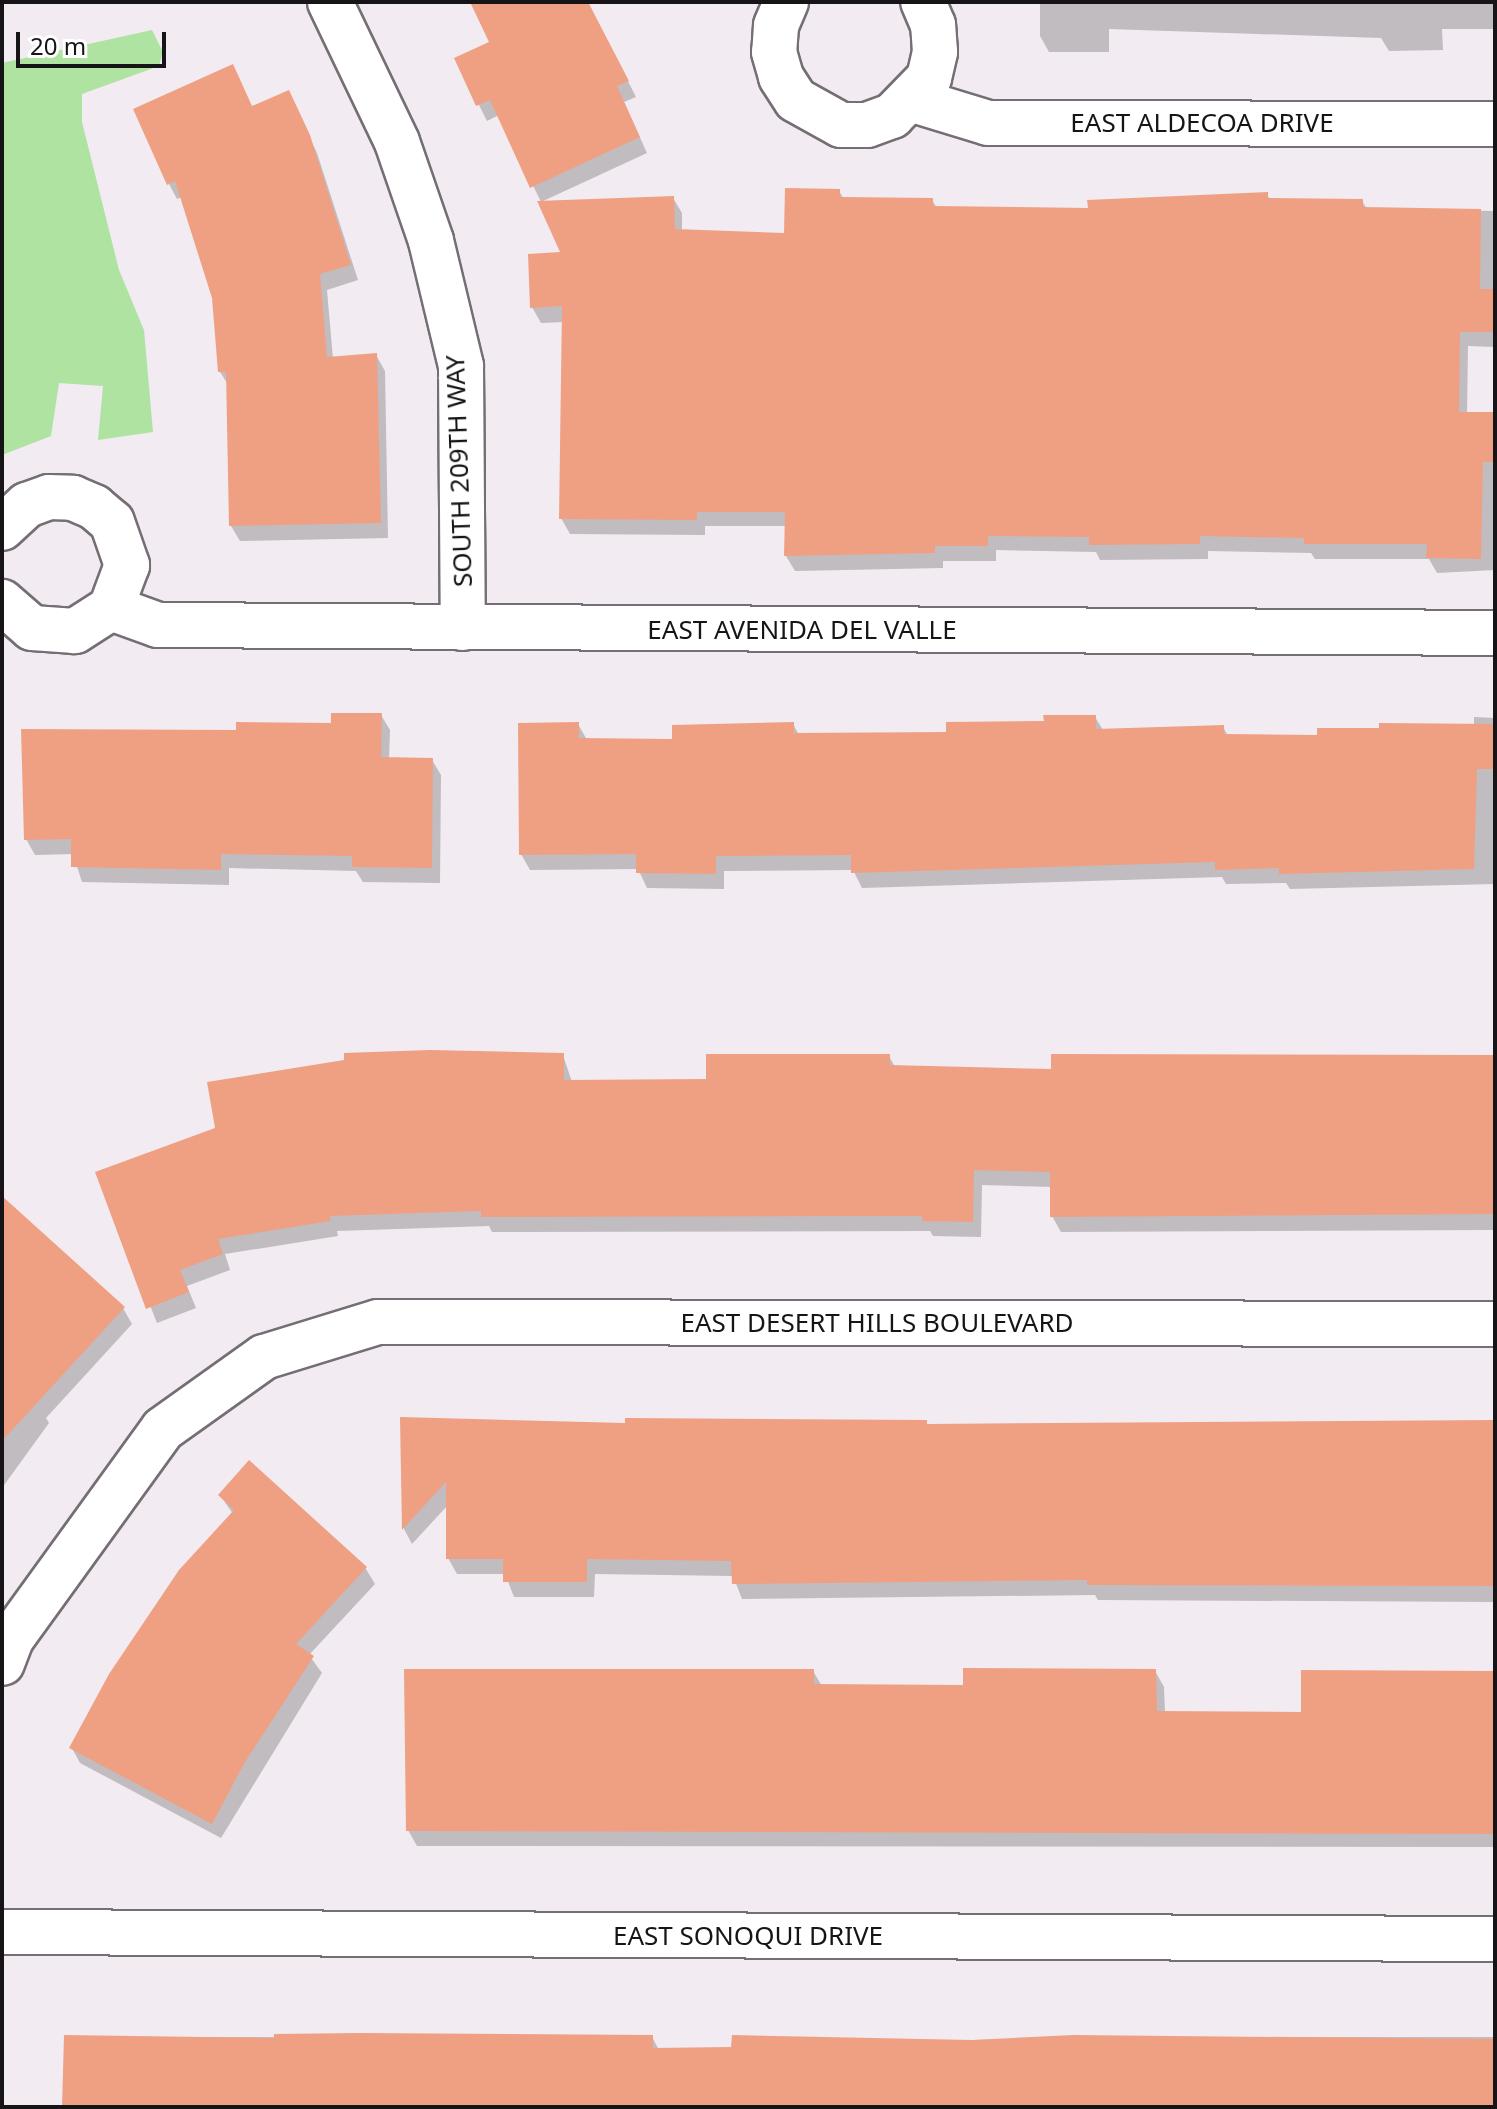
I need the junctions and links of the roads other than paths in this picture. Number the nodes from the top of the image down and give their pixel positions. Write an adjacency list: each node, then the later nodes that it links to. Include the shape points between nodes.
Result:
1 (330, 2): 9 (street, SOUTH 209TH WAY, via 397,142 431,241 461,366)
2 (786, 2): 4 (street, via 776,26 774,52 796,100 841,125 867,125 892,116)
3 (923, 2): 4 (street, via 933,25 935,52 929,78)
4 (913, 100): 5 (street, EAST ALDECOA DRIVE, via 988,123)
5 (1495, 124)
6 (2, 528): 8 (street, via 27,505 49,497 94,507 123,542 127,565 123,588)
7 (2, 602): 8 (street, via 32,628 53,632 95,623)
8 (111, 608): 9 (street, EAST AVENIDA DEL VALLE, via 158,625)
9 (463, 628): 10 (street, EAST AVENIDA DEL VALLE)
10 (1495, 633)
11 (1495, 1324): 12 (street, EAST DESERT HILLS BOULEVARD, via 378,1322 264,1357 163,1429 11,1639)
12 (2, 1663)
13 (2, 1932): 14 (street, EAST SONOQUI DRIVE)
14 (1495, 1939)

